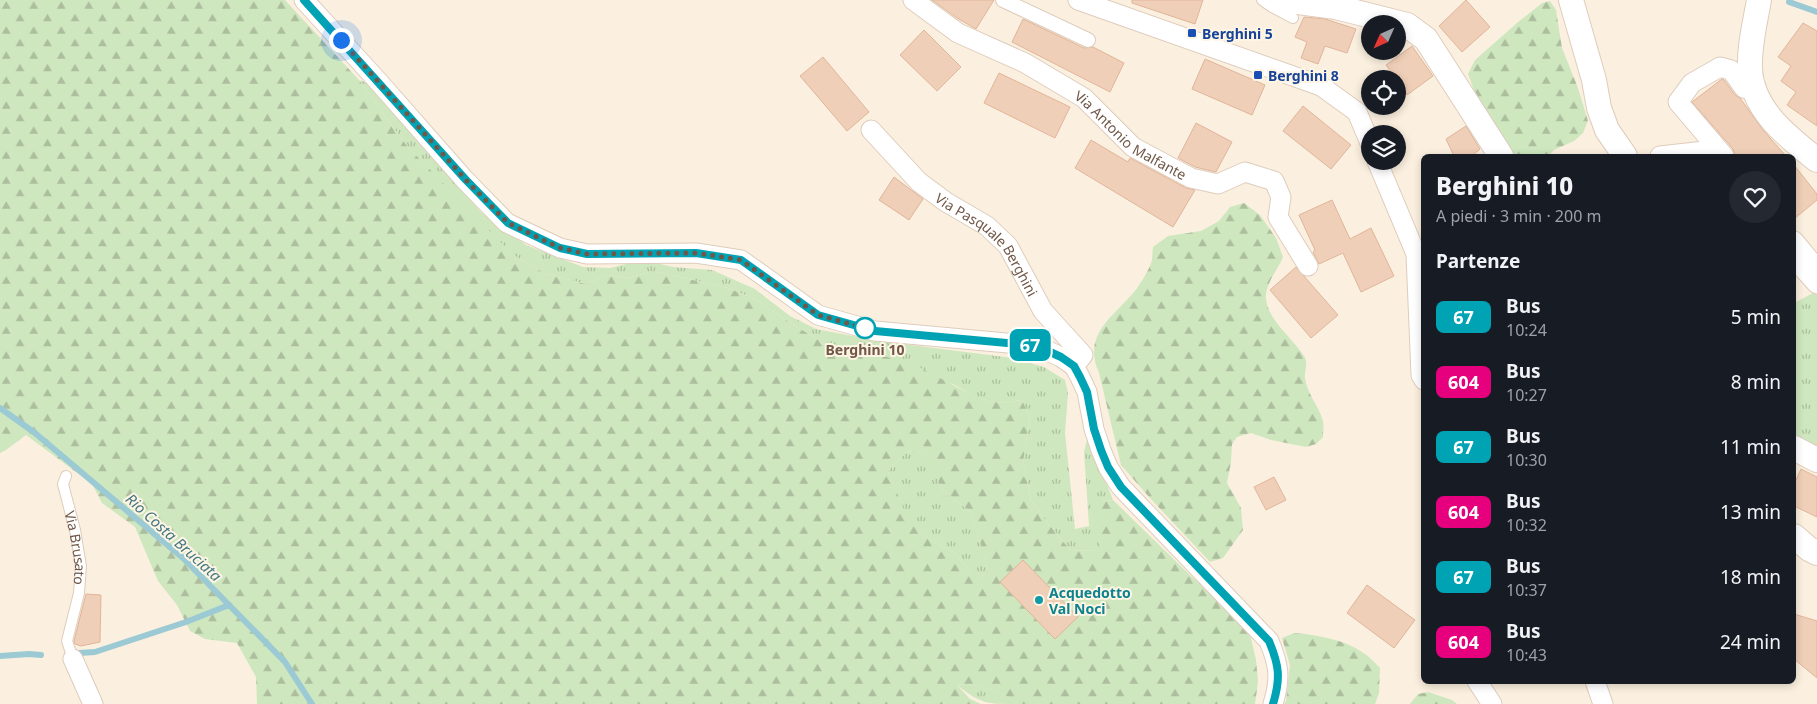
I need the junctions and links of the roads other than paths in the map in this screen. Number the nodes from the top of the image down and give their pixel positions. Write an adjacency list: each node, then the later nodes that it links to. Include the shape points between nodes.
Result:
1 (304, 0): 25 (street, via 508,223 560,248 587,254 696,253 741,260 818,315 875,331 1029,345 1061,357)
2 (913, 0): 22 (street, Via Antonio Malfante, via 958,33 1025,64 1084,98 1132,147 1191,178 1218,184 1245,172 1274,181 1282,197 1278,217)
3 (1003, 0): 9 (street)
4 (1078, 0): 11 (street, via 1321,86 1357,112)
5 (1262, 0): 8 (lane)
6 (1571, 0): 14 (street, via 1599,108 1607,130)
7 (1759, 0): 10 (street, via 1750,71)
8 (1288, 9): 13 (street, via 1336,7 1407,25 1426,39)
9 (1088, 40)
10 (1756, 92): 17 (street, via 1744,88 1731,70 1720,67 1692,83 1678,102); 18 (street, via 1766,115)
11 (1362, 125)
12 (871, 130): 25 (street, Via Pasquale Berghini, via 919,182 987,226 1008,246 1044,311 1083,355)
13 (1501, 154)
14 (1624, 154)
15 (1678, 154): 16 (street, via 1705,151)
16 (1707, 154)
17 (1722, 154)
18 (1816, 157)
19 (1382, 170): 26 (street, via 1416,254)
20 (1796, 243): 23 (street)
21 (1796, 260): 24 (street)
22 (1308, 266)
23 (1817, 269)
24 (1817, 284)
25 (1074, 366): 36 (street, via 1087,392 1101,450 1121,487 1269,641 1277,661 1277,690)
26 (1421, 375)
27 (1796, 449): 28 (street)
28 (1817, 460)
29 (66, 476): 32 (lane, Via Brusato, via 63,484 81,566 79,593 67,641)
30 (1796, 538): 31 (street)
31 (1817, 553)
32 (73, 659): 35 (street, Via Brusato)
33 (1479, 684): 37 (street)
34 (1596, 684): 38 (street)
35 (93, 704)
36 (1273, 704)
37 (1492, 704)
38 (1603, 704)

